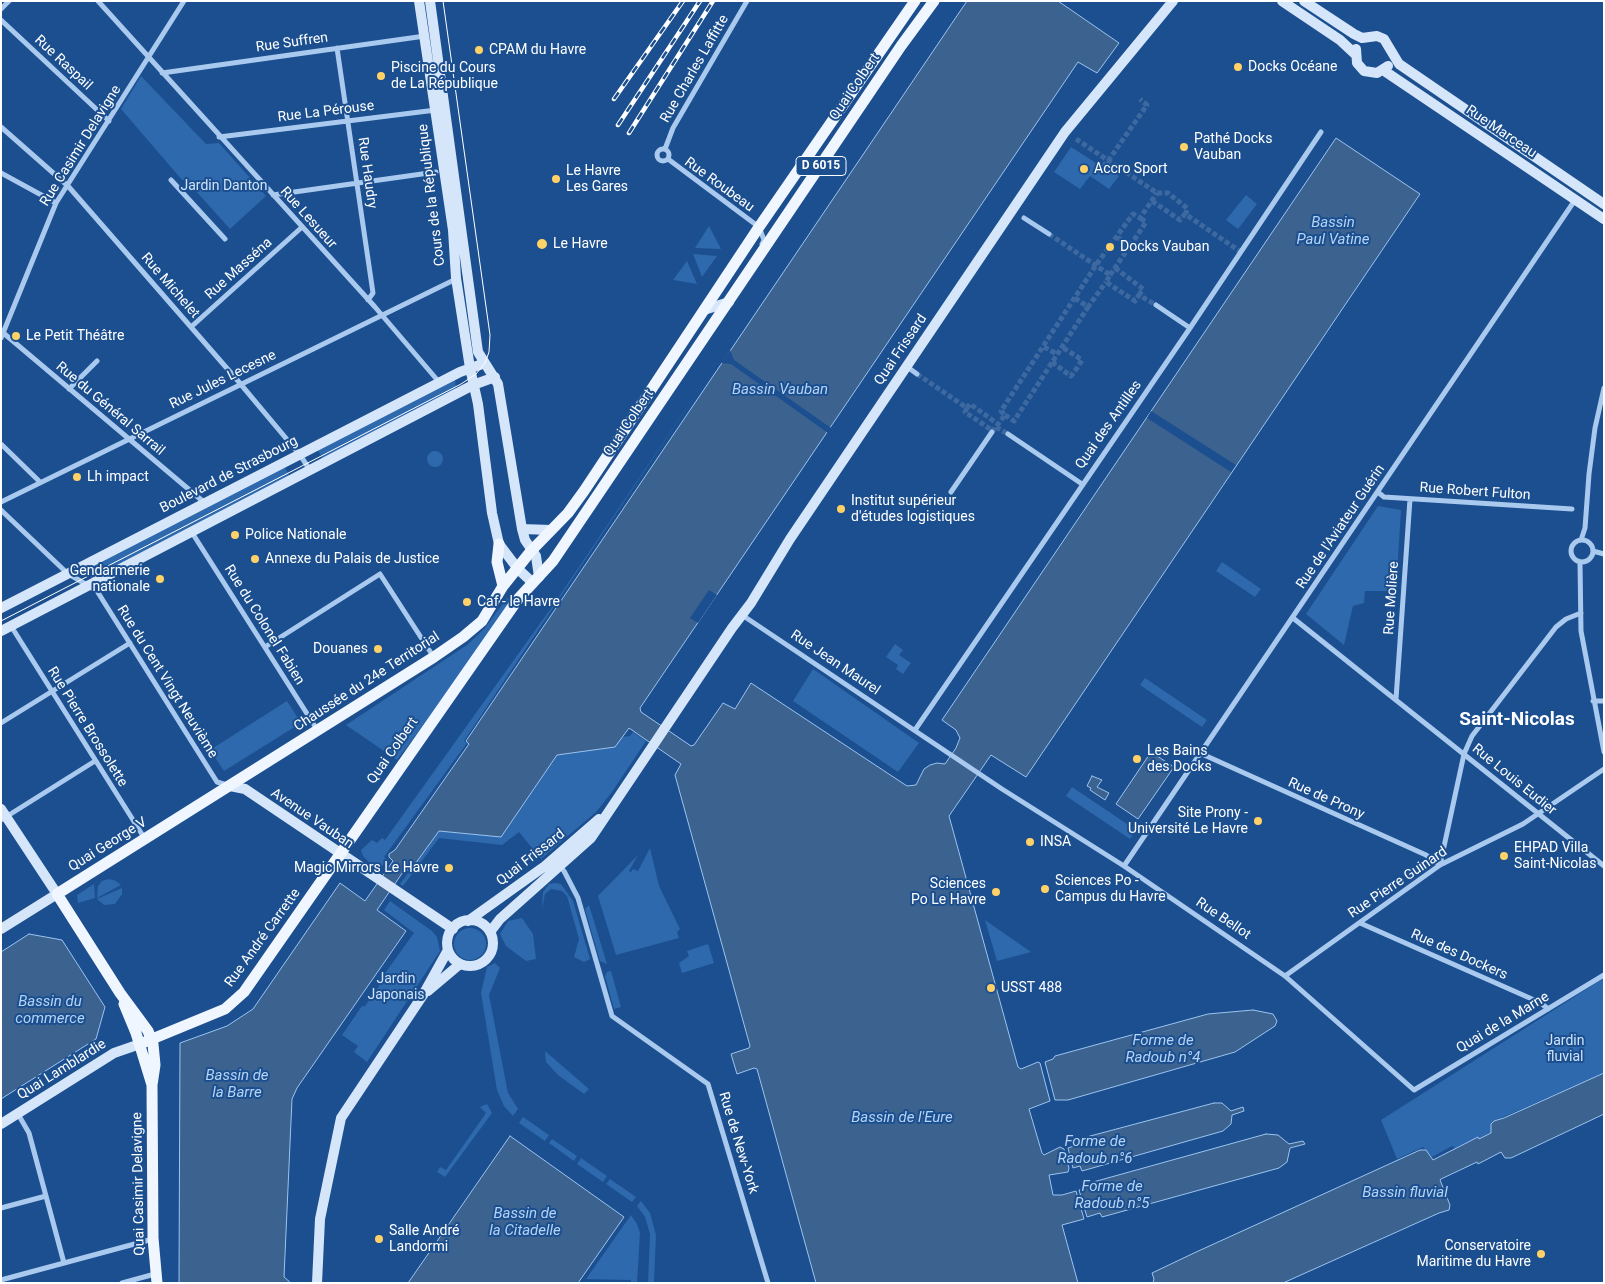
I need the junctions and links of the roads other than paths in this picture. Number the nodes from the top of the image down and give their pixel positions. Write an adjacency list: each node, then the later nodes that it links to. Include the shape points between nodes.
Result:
1 (9, 1): 12 (street)
2 (98, 1): 20 (street, Rue Lesueur)
3 (184, 1): 20 (street, Rue Casimir Delavigne)
4 (419, 1): 15 (street, Cours de la République)
5 (430, 1): 57 (street, Cours de la République, via 478,352)
6 (747, 1): 29 (street, Rue Charles Laffitte, via 673,128)
7 (934, 1): 11 (street, via 927,5); 14 (main road, Quai Colbert / D 6015)
8 (1173, 1): 58 (street, Quai Frissard, via 1065,132)
9 (1282, 1): 19 (street, Rue Marceau, via 1340,40)
10 (1304, 1): 16 (street, Rue Marceau, via 1354,34)
11 (914, 2): 14 (street); 43 (main road, Quai Colbert / D 6015)
12 (1, 9)
13 (1, 20): 24 (street, Rue Raspail)
14 (918, 24): 46 (main road, Quai Colbert / D 6015)
15 (425, 36): 17 (street, Rue Suffren); 23 (street, Cours de la République)
16 (1366, 37): 18 (street, Rue Marceau, via 1384,39); 19 (street, via 1358,44)
17 (337, 48): 22 (street, Rue Suffren); 25 (street, Rue Haudry)
18 (1392, 51): 21 (street, via 1390,62); 39 (street, Rue Marceau, via 1399,64)
19 (1355, 54): 21 (street, Rue Marceau, via 1357,64 1364,70 1377,73)
20 (149, 58): 22 (street, Rue Lesueur); 24 (street, Rue Casimir Delavigne)
21 (1383, 70): 37 (street, Rue Marceau)
22 (162, 73): 28 (street, Rue Lesueur)
23 (436, 110): 25 (street, Rue La Pérouse); 47 (street, Cours de la République, via 453,230)
24 (109, 121): 35 (street, Rue Casimir Delavigne)
25 (348, 121): 28 (street, Rue La Pérouse); 34 (street, Rue Haudry)
26 (1, 127): 35 (street, Rue Michelet)
27 (1321, 132): 54 (street, Quai des Antilles)
28 (219, 137): 36 (street, Rue Lesueur)
29 (665, 150): 30 (street, via 669,154); 30 (street, via 658,152 657,157 662,161)
30 (668, 159): 43 (street, Rue Roubeau)
31 (436, 172): 34 (street)
32 (1, 173): 38 (street)
33 (171, 180): 45 (street)
34 (357, 183): 36 (street); 48 (street, Rue Haudry, via 373,293)
35 (68, 186): 38 (street, Rue Casimir Delavigne); 53 (street, Rue Michelet)
36 (273, 196): 42 (street, Rue Lesueur)
37 (1576, 199): 41 (street, Rue Marceau); 76 (street, Rue de l'Aviateur Guérin)
38 (56, 203): 55 (street, Rue Casimir Delavigne)
39 (1604, 204)
40 (1024, 218): 44 (street)
41 (1604, 219)
42 (302, 228): 48 (street, Rue Lesueur); 53 (street, Rue Masséna)
43 (759, 228): 46 (street, via 764,240); 51 (main road, Quai Colbert / D 6015)
44 (1049, 234)
45 (225, 239)
46 (755, 264): 49 (main road, Quai Colbert / D 6015)
47 (456, 278): 52 (street, Rue Jules Lecesne); 59 (street, Cours de la République)
48 (368, 300): 52 (street, Rue Lesueur)
49 (729, 302): 51 (street); 93 (main road, Quai Colbert, via 553,561)
50 (1156, 305): 54 (street)
51 (704, 310): 83 (main road, Quai Colbert, via 584,491)
52 (380, 315): 62 (street, Rue Lesueur); 63 (street, Rue Jules Lecesne)
53 (191, 327): 63 (street, Rue Michelet)
54 (1190, 328): 74 (street, Quai des Antilles)
55 (2, 334): 66 (street, Rue du Général Sarrail)
56 (96, 361): 66 (street)
57 (485, 363): 59 (street, Boulevard de Strasbourg); 61 (street, Cours de la République)
58 (906, 366): 60 (street); 98 (street, Quai Frissard)
59 (470, 368): 62 (street, Boulevard de Strasbourg); 64 (street, Cours de la République)
60 (917, 374)
61 (495, 377): 64 (street); 82 (street)
62 (440, 383): 71 (street, Boulevard de Strasbourg)
63 (240, 384): 69 (street, Rue Jules Lecesne); 71 (street, Rue Michelet)
64 (473, 385): 72 (street); 86 (street, Cours de la République)
65 (1604, 388): 85 (street, via 1594,437)
66 (69, 389): 69 (street, Rue du Général Sarrail)
67 (992, 432): 75 (street)
68 (1008, 434): 74 (street)
69 (129, 440): 73 (street, Rue Jules Lecesne); 79 (street, Rue du Général Sarrail)
70 (1, 444): 73 (street)
71 (300, 455): 72 (street, Rue Michelet); 79 (street, Boulevard de Strasbourg)
72 (310, 470): 84 (street)
73 (40, 482): 78 (street, Rue Jules Lecesne)
74 (1082, 484): 109 (street, Quai des Antilles)
75 (951, 492)
76 (1378, 493): 77 (street, Rue Robert Fulton, via 1384,497); 99 (street, Rue de l'Aviateur Guérin)
77 (1410, 499): 80 (street, Rue Robert Fulton); 105 (street, Rue Molière)
78 (1, 502)
79 (205, 503): 92 (street, Boulevard de Strasbourg)
80 (1572, 509)
81 (1, 510): 92 (street, Rue du Cent Vingt Neuvième)
82 (522, 528): 83 (street); 88 (street)
83 (551, 530): 88 (main road, Quai Colbert)
84 (191, 531): 94 (street); 102 (street, Rue du Colonel Fabien)
85 (1581, 540): 87 (street, via 1590,543); 90 (street, via 1573,544 1570,552 1574,560)
86 (499, 544): 91 (street); 95 (main road, via 497,562)
87 (1593, 551): 89 (street); 90 (street, via 1589,560)
88 (531, 552): 91 (main road, Quai Colbert); 93 (street, via 539,563)
89 (1604, 554)
90 (1580, 562): 97 (street)
91 (518, 568): 93 (street); 95 (main road, Quai Colbert)
92 (67, 573): 94 (street, Rue du Cent Vingt Neuvième); 96 (street, Boulevard de Strasbourg)
93 (536, 580): 122 (main road, Quai Colbert, via 520,597 349,839)
94 (87, 585): 100 (street); 101 (street, Rue du Cent Vingt Neuvième, via 97,592)
95 (503, 586): 103 (main road, Chaussée du 24e Territorial, via 482,620)
96 (1, 608)
97 (1580, 613): 106 (street); 114 (street, via 1556,627 1472,736)
98 (742, 615): 109 (street, Rue Jean Maurel); 118 (street, Quai Frissard)
99 (1293, 618): 105 (street, Rue Louis Eudier); 113 (street, Rue de l'Aviateur Guérin)
100 (6, 628): 104 (street, Rue Pierre Brossolette)
101 (130, 643): 104 (street); 117 (street, Rue du Cent Vingt Neuvième, via 217,782)
102 (265, 647): 103 (street, via 380,574); 110 (street, Rue du Colonel Fabien)
103 (434, 657): 110 (main road, Chaussée du 24e Territorial)
104 (52, 692): 108 (street); 115 (street, Rue Pierre Brossolette)
105 (1396, 700): 114 (street, Rue Louis Eudier)
106 (1593, 702): 107 (street); 111 (street)
107 (1604, 702)
108 (1, 723)
109 (915, 730): 112 (street, Rue Jean Maurel)
110 (318, 732): 117 (main road, Chaussée du 24e Territorial)
111 (1604, 752)
112 (949, 754): 125 (street, Rue Bellot)
113 (1202, 754): 124 (street, Rue de Prony, via 1426,855); 125 (street, Rue de l'Aviateur Guérin)
114 (1464, 754): 119 (street, Rue Louis Eudier); 124 (street)
115 (95, 761): 120 (street); 121 (street, Rue Pierre Brossolette)
116 (1604, 769): 119 (street, Rue Pierre Guinard)
117 (230, 786): 121 (main road, Quai George V); 122 (street, Avenue Vauban, via 245,789)
118 (607, 812): 123 (street, Quai Frissard); 127 (street, Quai Frissard, via 592,838)
119 (1538, 813): 124 (street, Rue Pierre Guinard, via 1523,824); 126 (street, Rue Louis Eudier)
120 (3, 815): 128 (street)
121 (145, 839): 128 (main road, Quai George V)
122 (341, 855): 132 (street, Avenue Vauban); 141 (main road, Rue André Carrette, via 234,1003 222,1011)
123 (554, 859): 127 (street, Rue de New-York); 129 (street, Quai Frissard)
124 (1440, 865): 130 (street, Rue Pierre Guinard)
125 (1124, 866): 137 (street, Rue Bellot)
126 (1604, 866)
127 (560, 868): 133 (street, Quai Frissard, via 500,919); 155 (street, Rue de New-York, via 578,898 612,1016 708,1084)
128 (57, 894): 131 (street, Quai George V); 138 (main road)
129 (468, 921): 132 (street); 133 (street, via 481,923)
130 (1360, 923): 137 (street, Rue Pierre Guinard); 140 (street, Rue des Dockers, via 1541,1003)
131 (1, 929)
132 (452, 929): 134 (street)
133 (490, 932): 135 (street, via 492,948 486,960 474,966)
134 (448, 950): 135 (street); 139 (street)
135 (460, 964): 139 (street)
136 (1604, 975): 140 (street, Quai de la Marne)
137 (1286, 976): 144 (street, Rue Bellot)
138 (120, 993): 141 (main road); 142 (main road, Quai Casimir Delavigne)
139 (423, 995): 154 (street, via 341,1118 320,1219)
140 (1548, 1009): 144 (street, Quai de la Marne)
141 (152, 1039): 142 (main road, Rue André Carrette); 143 (main road, Quai Casimir Delavigne, via 155,1065)
142 (140, 1044): 143 (main road, Quai Casimir Delavigne); 145 (street, Quai Lamblardie, via 114,1053)
143 (152, 1085): 149 (main road, Quai Casimir Delavigne)
144 (1414, 1090)
145 (18, 1114): 146 (street, Quai Lamblardie); 147 (street, via 29,1133)
146 (1, 1124)
147 (46, 1196): 148 (street); 150 (street)
148 (1, 1208)
149 (153, 1238): 150 (street); 151 (main road, Quai Casimir Delavigne)
150 (64, 1263): 152 (street)
151 (156, 1278): 153 (street)
152 (1, 1280)
153 (122, 1283)
154 (317, 1283)
155 (768, 1283)

